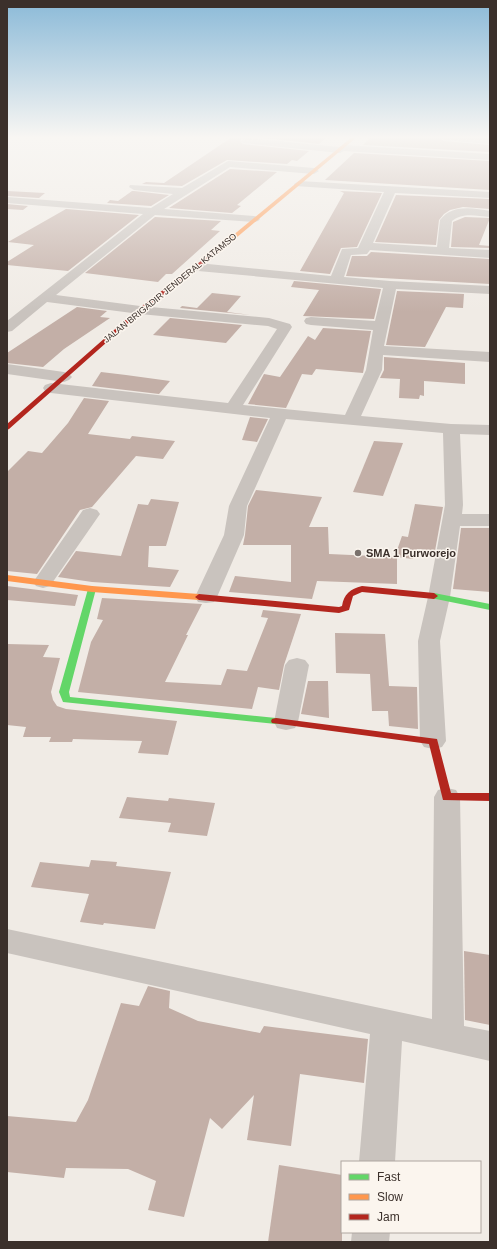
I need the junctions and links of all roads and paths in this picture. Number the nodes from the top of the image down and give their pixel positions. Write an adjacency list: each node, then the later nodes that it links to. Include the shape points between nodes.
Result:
1 (179, 195): 5 (street)
2 (284, 195): 7 (main road, JALAN BRIGADIR JENDERAL KATAMSO)
3 (388, 195): 8 (street)
4 (7, 200): 5 (street)
5 (153, 211): 7 (street); 15 (street)
6 (490, 214): 9 (street, via 453,214 446,220)
7 (254, 219): 11 (main road, JALAN BRIGADIR JENDERAL KATAMSO)
8 (365, 246): 9 (street); 12 (street, via 363,251 346,252)
9 (443, 250): 10 (street)
10 (490, 254)
11 (198, 267): 12 (street); 16 (main road, JALAN BRIGADIR JENDERAL KATAMSO)
12 (336, 280): 13 (street)
13 (390, 285): 14 (street); 18 (street)
14 (490, 290)
15 (44, 298): 16 (street); 19 (street)
16 (140, 310): 23 (main road, JALAN BRIGADIR JENDERAL KATAMSO); 25 (street, via 269,322 285,327)
17 (311, 321): 18 (street)
18 (380, 326): 20 (street)
19 (7, 328)
20 (376, 350): 21 (street); 27 (street, via 374,370)
21 (490, 357)
22 (7, 368): 23 (street)
23 (64, 377): 24 (main road, JALAN BRIGADIR JENDERAL KATAMSO)
24 (51, 388): 25 (street); 28 (main road, JALAN BRIGADIR JENDERAL KATAMSO)
25 (233, 408): 26 (street)
26 (280, 414): 27 (street); 37 (street, via 238,506 234,535)
27 (350, 420): 29 (street)
28 (7, 428)
29 (452, 429): 30 (street); 32 (street)
30 (490, 430)
31 (90, 514): 35 (street)
32 (452, 520): 33 (street); 38 (street)
33 (490, 520)
34 (7, 578): 35 (main road)
35 (43, 582): 36 (main road)
36 (92, 589): 37 (main road); 41 (main road, via 64,692 66,700)
37 (206, 597): 38 (main road, via 339,610 346,608 350,592 362,589)
38 (439, 598): 39 (main road); 42 (street, via 429,641)
39 (490, 607)
40 (297, 665): 41 (street)
41 (286, 722): 42 (main road)
42 (433, 741): 43 (main road)
43 (447, 797): 44 (main road); 47 (street)
44 (490, 797)
45 (7, 941): 46 (street)
46 (387, 1024): 47 (street); 49 (street)
47 (448, 1037): 48 (street)
48 (490, 1046)
49 (377, 1161)

